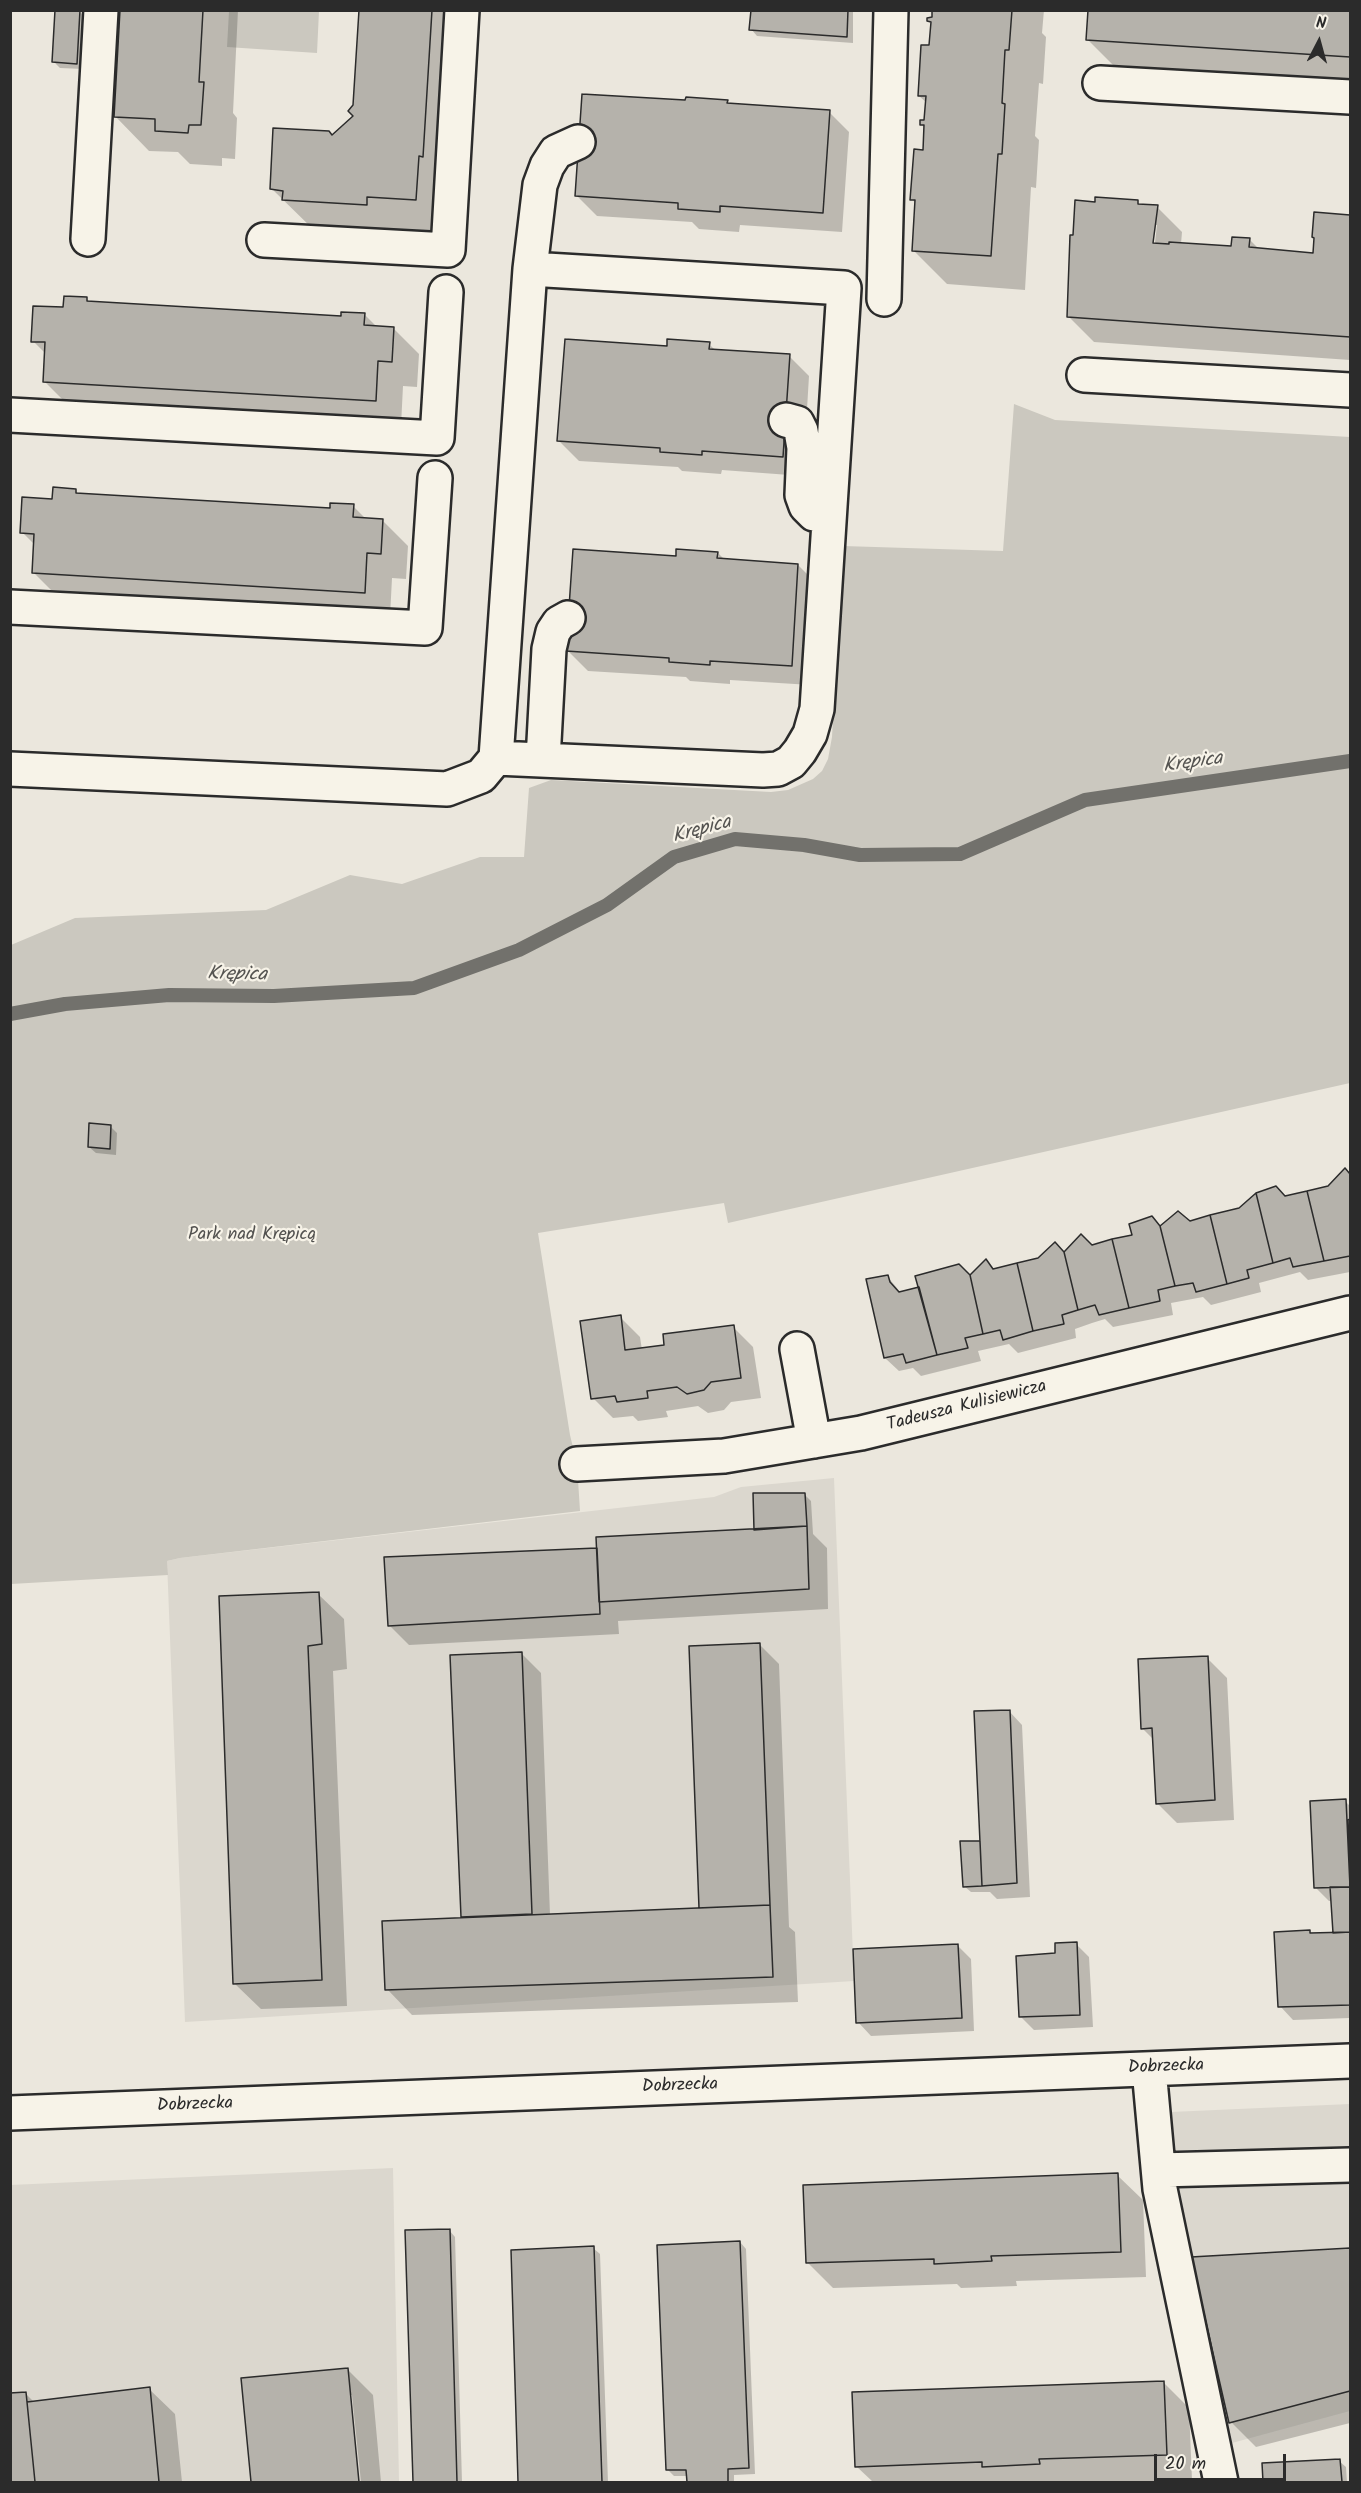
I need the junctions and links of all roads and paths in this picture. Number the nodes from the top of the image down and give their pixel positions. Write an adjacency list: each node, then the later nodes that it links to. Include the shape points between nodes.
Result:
1 (101, 10): 7 (street)
2 (462, 10): 8 (street, via 448,250)
3 (891, 10): 11 (street)
4 (1100, 83): 5 (street)
5 (1350, 97)
6 (578, 142): 9 (street, via 556,152 547,166 540,185)
7 (88, 239)
8 (264, 240)
9 (530, 269): 17 (street, via 844,288); 20 (street)
10 (446, 292): 14 (street, via 437,438)
11 (884, 299)
12 (1084, 375): 13 (street)
13 (1350, 390)
14 (10, 415)
15 (786, 420): 17 (street, via 796,423 801,431 802,495 806,506 814,514)
16 (435, 478): 18 (street, via 425,628)
17 (829, 516): 21 (street, via 816,715 810,734 791,762 778,769 763,770)
18 (10, 607)
19 (568, 618): 21 (street, via 553,632 549,650)
20 (496, 758): 21 (street); 22 (street, via 481,776 447,789)
21 (543, 760)
22 (10, 769)
23 (1350, 1313): 25 (street, Tadeusza Kulisiewicza, via 861,1433)
24 (797, 1349): 25 (street)
25 (814, 1441): 26 (street, Tadeusza Kulisiewicza, via 724,1456)
26 (578, 1464)
27 (1350, 2061): 28 (street, Dobrzecka)
28 (1149, 2069): 29 (street, Dobrzecka); 31 (street)
29 (10, 2113)
30 (1350, 2165): 31 (street)
31 (1159, 2170): 32 (street, via 1162,2201)
32 (1221, 2482)

